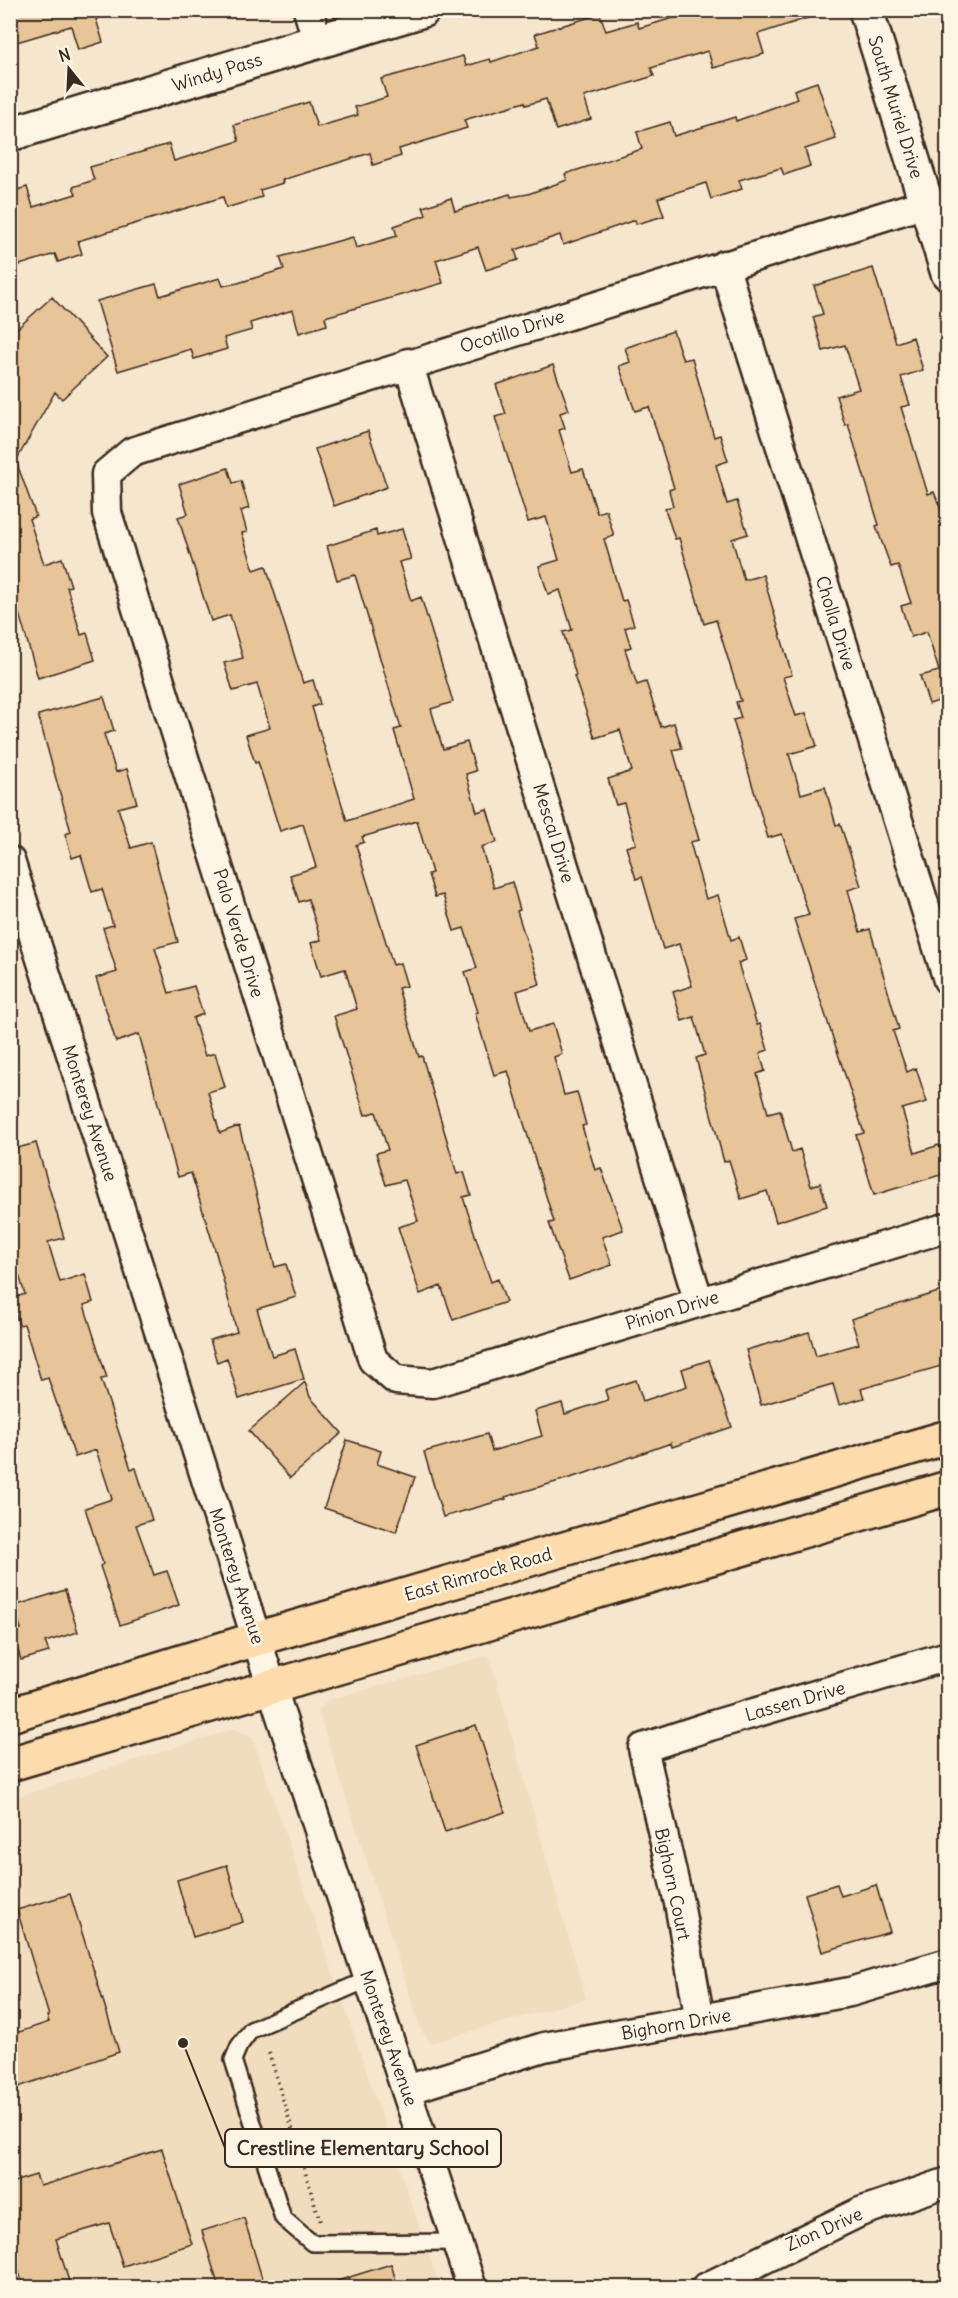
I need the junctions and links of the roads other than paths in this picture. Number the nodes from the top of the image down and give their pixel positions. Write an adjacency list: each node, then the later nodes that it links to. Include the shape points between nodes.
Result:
1 (308, 10): 4 (street)
2 (423, 10): 4 (street, Windy Pass)
3 (866, 10): 6 (street, South Muriel Drive)
4 (318, 42): 5 (street, Windy Pass)
5 (10, 134)
6 (926, 203): 7 (street, Ocotillo Drive); 8 (street, South Muriel Drive)
7 (724, 265): 9 (street, Ocotillo Drive); 13 (street, Cholla Drive)
8 (948, 273)
9 (408, 363): 10 (street, Ocotillo Drive, via 132,452); 15 (street, Mescal Drive)
10 (106, 474): 16 (street, Palo Verde Drive, via 107,513 373,1360)
11 (10, 861): 12 (street, Monterey Avenue)
12 (20, 927): 19 (street, Monterey Avenue)
13 (948, 980)
14 (948, 1227): 15 (street, Pinion Drive)
15 (699, 1302): 16 (street, Pinion Drive, via 433,1383)
16 (396, 1380)
17 (948, 1437): 19 (main road, East Rimrock Road)
18 (948, 1488): 21 (main road)
19 (256, 1639): 21 (street, Monterey Avenue); 22 (main road, East Rimrock Road)
20 (948, 1656): 23 (street, Lassen Drive)
21 (272, 1686): 24 (main road); 26 (street, Monterey Avenue)
22 (10, 1715)
23 (643, 1748): 27 (street, Bighorn Court, via 679,1903)
24 (10, 1764)
25 (948, 1963): 27 (street, Bighorn Drive, via 850,1992)
26 (369, 1979): 28 (street, Monterey Avenue); 30 (lane, via 252,2030 233,2060 283,2218 312,2243)
27 (700, 2020): 28 (street, Bighorn Drive, via 544,2047)
28 (406, 2090): 30 (street, Monterey Avenue)
29 (948, 2182): 32 (street, Zion Drive, via 860,2212)
30 (458, 2242): 31 (street, Monterey Avenue)
31 (472, 2288)
32 (705, 2288)

